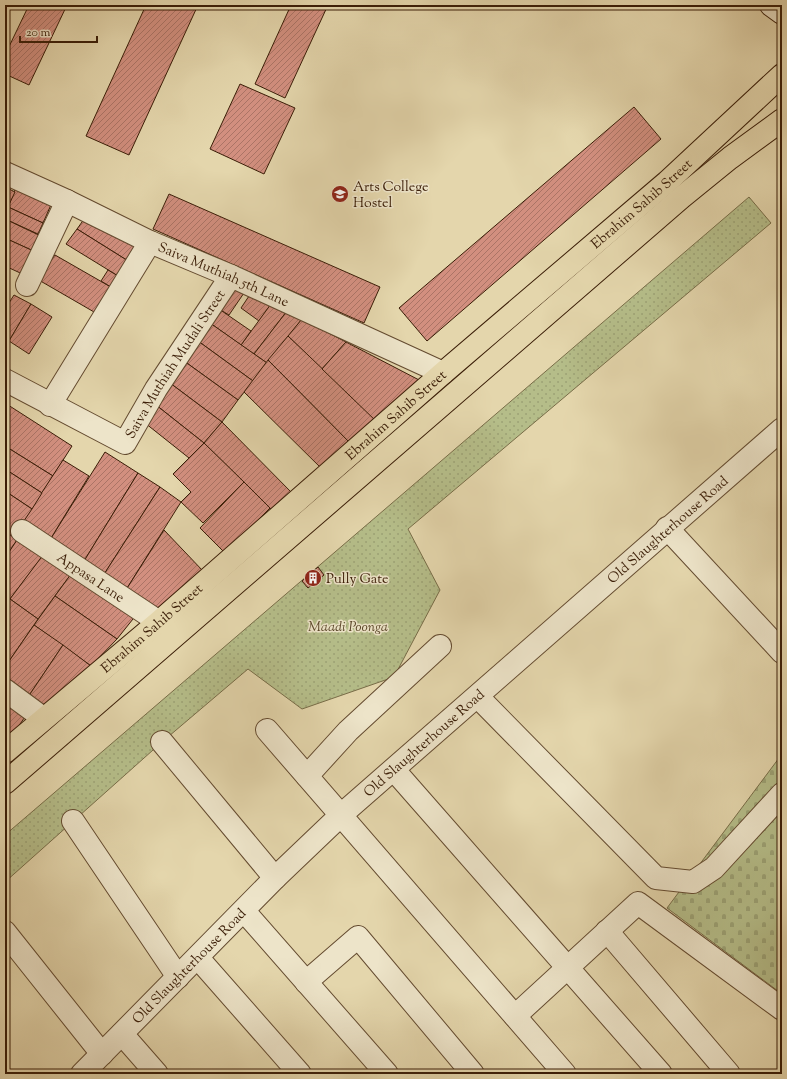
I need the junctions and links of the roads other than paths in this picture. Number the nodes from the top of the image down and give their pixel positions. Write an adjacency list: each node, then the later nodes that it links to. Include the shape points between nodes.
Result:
1 (771, 5): 2 (street)
2 (782, 13)
3 (782, 75): 10 (main road, Ebrahim Sahib Street, via 667,182)
4 (782, 120): 27 (main road, Ebrahim Sahib Street, via 682,197)
5 (5, 173): 6 (street, Saiva Muthiah 5th Lane)
6 (67, 201): 7 (street, Saiva Muthiah 5th Lane); 9 (street)
7 (150, 242): 8 (street, Saiva Muthiah 5th Lane); 12 (street)
8 (231, 276): 10 (street, Saiva Muthiah 5th Lane); 12 (street, Saiva Muthiah Mudali Street, via 156,389 125,443)
9 (27, 285)
10 (443, 373): 16 (main road, Ebrahim Sahib Street)
11 (5, 380): 12 (street, Saiva Muthiah Mudali Street)
12 (50, 405)
13 (780, 436): 14 (street, Old Slaughterhouse Road)
14 (667, 528): 18 (street); 20 (street, Old Slaughterhouse Road)
15 (22, 531): 16 (street, Appasa Lane)
16 (159, 622): 21 (main road, Ebrahim Sahib Street)
17 (440, 646): 26 (street, via 348,731)
18 (782, 652)
19 (5, 690): 21 (street)
20 (478, 696): 25 (street, Old Slaughterhouse Road); 28 (street, via 656,878 692,882 714,868)
21 (43, 718): 24 (main road, Ebrahim Sahib Street)
22 (268, 730): 26 (street)
23 (162, 742): 31 (street)
24 (5, 752)
25 (394, 770): 29 (street, Old Slaughterhouse Road); 36 (street)
26 (307, 776): 29 (street)
27 (5, 783)
28 (782, 794)
29 (341, 815): 31 (street, Old Slaughterhouse Road); 40 (street)
30 (73, 821): 37 (street)
31 (275, 878): 32 (street, Old Slaughterhouse Road)
32 (244, 911): 35 (street, Old Slaughterhouse Road); 38 (street)
33 (607, 931): 36 (street); 39 (street, via 638,903); 50 (street)
34 (5, 932): 42 (street)
35 (198, 958): 37 (street, Old Slaughterhouse Road); 45 (street)
36 (567, 968): 40 (street); 49 (street)
37 (178, 977): 41 (street, Old Slaughterhouse Road)
38 (306, 982): 46 (street); 47 (street, via 358,937)
39 (782, 1009)
40 (515, 1016): 48 (street)
41 (122, 1034): 42 (street, Old Slaughterhouse Road); 44 (street)
42 (102, 1054): 43 (street, Old Slaughterhouse Road)
43 (82, 1074)
44 (157, 1074)
45 (300, 1074)
46 (387, 1074)
47 (472, 1074)
48 (566, 1074)
49 (661, 1074)
50 (729, 1074)

